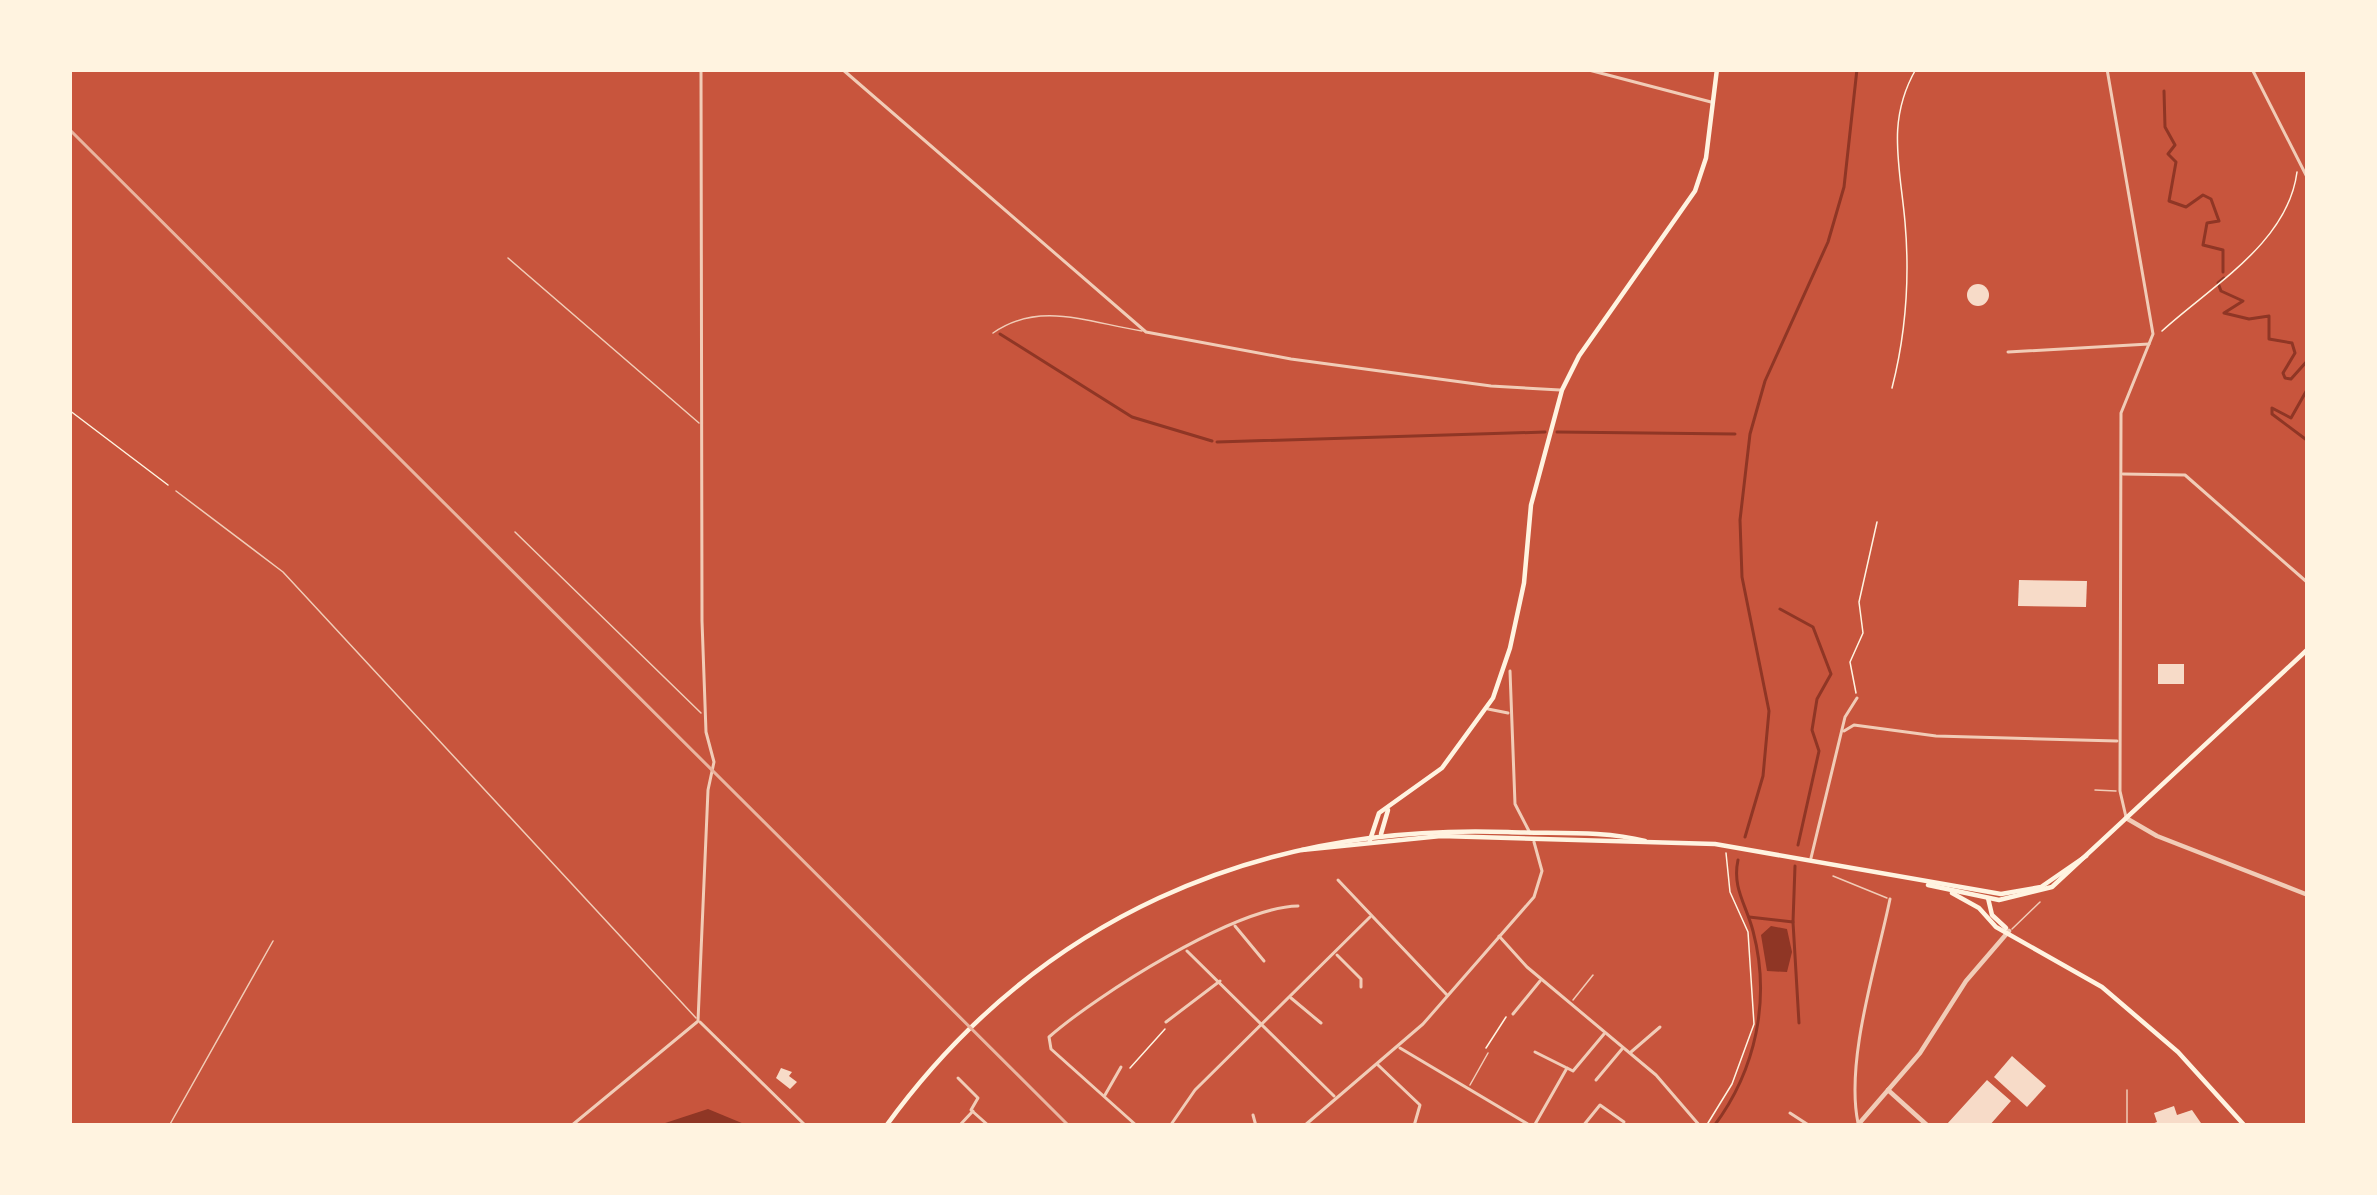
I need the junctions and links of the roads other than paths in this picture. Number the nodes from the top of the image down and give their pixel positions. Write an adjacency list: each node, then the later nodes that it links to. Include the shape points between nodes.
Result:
1 (701, 69): 15 (street)
2 (842, 69): 10 (street)
3 (1585, 69): 7 (street)
4 (1717, 69): 7 (main road)
5 (2107, 69): 12 (street)
6 (2252, 69): 8 (street)
7 (1713, 102): 14 (main road, via 1706,158 1689,202)
8 (2308, 179)
9 (508, 257): 15 (lane)
10 (1146, 332): 11 (lane, via 1052,313 1014,318); 14 (street, via 1292,359)
11 (993, 333)
12 (2151, 344): 13 (street); 16 (street, via 2121,413)
13 (2008, 352)
14 (1562, 390): 23 (main road, via 1531,505 1510,648)
15 (699, 423): 25 (street)
16 (2121, 474): 19 (street, via 2185,476); 27 (street)
17 (176, 491): 63 (lane, via 283,572)
18 (514, 532): 25 (lane)
19 (2308, 583)
20 (2308, 649): 31 (main road)
21 (1510, 671): 24 (street)
22 (1857, 698): 26 (street)
23 (1487, 709): 24 (street); 30 (main road, via 1455,755)
24 (1510, 713): 33 (street, via 1515,804)
25 (705, 716): 63 (street, via 714,762)
26 (1844, 731): 27 (street, via 1855,725 1936,736); 35 (street)
27 (2119, 740): 29 (street)
28 (2095, 790): 29 (lane)
29 (2120, 791): 31 (street)
30 (1391, 807): 32 (main road); 34 (main road, via 1379,813)
31 (2126, 818): 40 (street); 41 (main road, via 2044,890)
32 (1380, 836): 33 (main road); 34 (main road)
33 (1532, 836): 35 (main road, via 1730,845); 49 (street, via 1539,889)
34 (1370, 837): 93 (main road, via 1297,850 1165,894 1061,952 977,1020)
35 (1811, 858): 38 (main road)
36 (1833, 876): 42 (lane)
37 (1338, 880): 46 (street)
38 (1917, 881): 39 (main road); 41 (main road)
39 (1943, 889): 41 (main road); 45 (main road)
40 (2308, 895)
41 (1986, 897): 45 (main road); 48 (main road)
42 (1890, 899): 89 (street, via 1863,1035)
43 (2040, 902): 48 (lane)
44 (1298, 906): 47 (street)
45 (1981, 910): 48 (main road)
46 (1370, 917): 52 (street); 58 (street)
47 (1234, 925): 51 (street); 53 (street)
48 (2009, 931): 80 (street); 108 (main road, via 2127,1007)
49 (1498, 935): 55 (street); 58 (street)
50 (273, 940): 90 (lane)
51 (1186, 950): 56 (street); 82 (street, via 1048,1040)
52 (1336, 954): 57 (street); 59 (street)
53 (1264, 961)
54 (1593, 975): 60 (lane)
55 (1541, 980): 60 (street); 61 (street)
56 (1220, 981): 64 (street); 66 (street)
57 (1360, 987)
58 (1448, 996): 69 (street)
59 (1289, 997): 65 (street); 66 (street)
60 (1570, 1004): 68 (street)
61 (1513, 1014): 62 (lane)
62 (1506, 1017)
63 (698, 1021): 91 (street); 92 (street)
64 (1166, 1022)
65 (1321, 1023)
66 (1262, 1024): 83 (street); 97 (street)
67 (1660, 1027): 73 (street)
68 (1605, 1033): 70 (street); 76 (street, via 1573,1071)
69 (1399, 1047): 74 (street); 79 (street)
70 (1623, 1048): 73 (street); 78 (street)
71 (1534, 1052): 76 (street)
72 (1488, 1053): 79 (lane)
73 (1630, 1053): 87 (street)
74 (1376, 1064): 83 (street); 100 (street, via 1420,1106)
75 (1121, 1067): 82 (street)
76 (1567, 1068): 101 (street)
77 (958, 1078): 84 (street, via 978,1098)
78 (1595, 1080)
79 (1468, 1088): 101 (street)
80 (1888, 1090): 89 (street); 106 (street)
81 (2127, 1090): 107 (lane)
82 (1104, 1096): 96 (street)
83 (1334, 1096): 99 (street)
84 (973, 1112): 94 (street); 95 (street)
85 (1790, 1113): 105 (street)
86 (1253, 1115): 98 (street)
87 (1693, 1120): 103 (street); 104 (street)
88 (1624, 1123): 102 (street, via 1600,1105)
89 (1858, 1125)
90 (169, 1126)
91 (571, 1126)
92 (806, 1126)
93 (886, 1126)
94 (958, 1126)
95 (989, 1126)
96 (1137, 1126)
97 (1170, 1126)
98 (1256, 1126)
99 (1304, 1126)
100 (1414, 1126)
101 (1533, 1126)
102 (1582, 1126)
103 (1688, 1126)
104 (1703, 1126)
105 (1810, 1126)
106 (1928, 1126)
107 (2127, 1126)
108 (2245, 1126)

